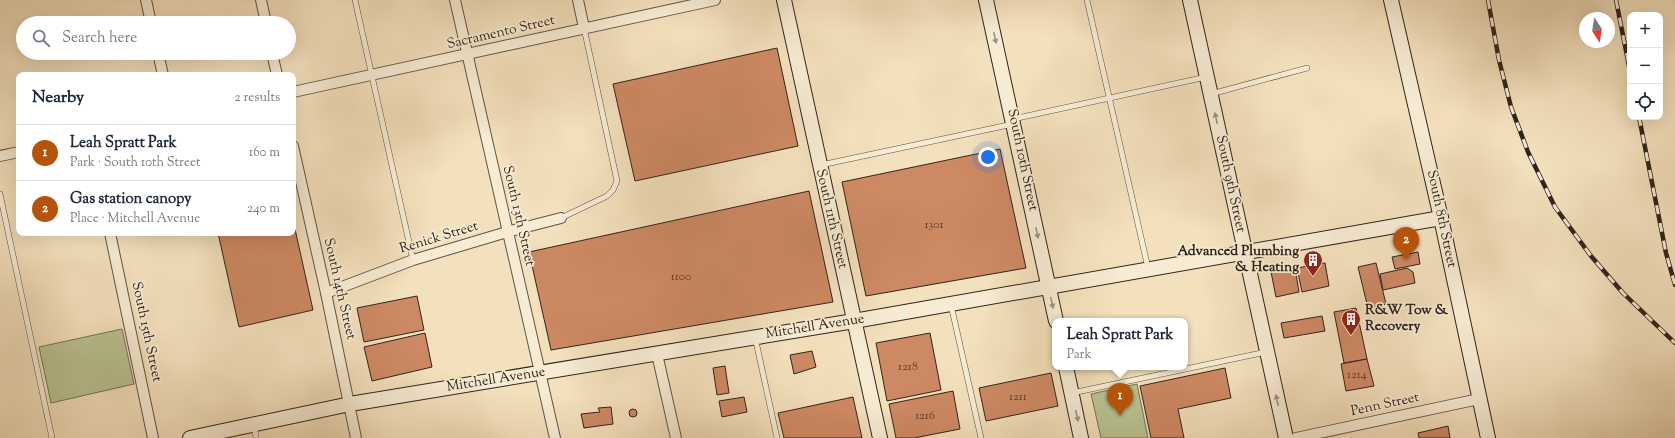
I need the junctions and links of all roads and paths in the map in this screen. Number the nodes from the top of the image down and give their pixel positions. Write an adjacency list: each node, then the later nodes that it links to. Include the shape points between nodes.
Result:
1 (146, 0): 13 (street)
2 (261, 0): 14 (street)
3 (355, 0): 22 (lane)
4 (455, 0): 16 (street, South 13th Street)
5 (578, 0): 15 (street)
6 (715, 0): 12 (street, Sacramento Street)
7 (784, 0): 31 (main road, South 11th Street)
8 (986, 0): 27 (main road, South 10th Street, one-way to 27)
9 (1086, 0): 26 (lane)
10 (1190, 0): 23 (main road, South 9th Street)
11 (1391, 0): 34 (main road, South 8th Street)
12 (681, 4): 15 (street, Sacramento Street)
13 (149, 16)
14 (264, 16)
15 (584, 28): 16 (street, Sacramento Street); 33 (lane, via 617,181 607,196)
16 (468, 54): 22 (street, Sacramento Street); 35 (street, South 13th Street)
17 (160, 60): 20 (street)
18 (274, 60): 21 (street)
19 (1307, 68): 25 (lane)
20 (162, 72)
21 (276, 72)
22 (372, 76): 24 (street, Sacramento Street); 38 (lane)
23 (1207, 77): 25 (main road, South 9th Street); 26 (lane)
24 (296, 91)
25 (1211, 94): 37 (main road, South 9th Street, one-way to 25)
26 (1108, 98): 27 (lane); 39 (lane)
27 (1013, 121): 31 (lane); 40 (main road, South 10th Street, one-way to 40)
28 (16, 153): 29 (street)
29 (0, 156)
30 (296, 159): 41 (street, South 14th Street)
31 (819, 165): 44 (main road, South 11th Street)
32 (0, 194): 56 (lane)
33 (562, 218): 35 (street, Renick Street)
34 (1441, 218): 37 (main road, Mitchell Avenue); 53 (main road, South 8th Street)
35 (507, 232): 38 (street, Renick Street); 51 (street, South 13th Street)
36 (111, 236): 57 (street, South 15th Street)
37 (1245, 252): 39 (main road, Mitchell Avenue); 46 (main road, South 9th Street)
38 (413, 260): 41 (street, Renick Street)
39 (1148, 268): 40 (main road, Mitchell Avenue)
40 (1049, 286): 42 (main road, Mitchell Avenue); 43 (main road, South 10th Street, one-way to 43)
41 (326, 293): 54 (street, South 14th Street)
42 (951, 304): 44 (main road, Mitchell Avenue); 65 (lane)
43 (1055, 318)
44 (854, 321): 45 (main road, Mitchell Avenue); 64 (main road, South 11th Street)
45 (755, 337): 47 (main road, Mitchell Avenue); 63 (lane)
46 (1267, 352): 48 (lane); 67 (main road, South 9th Street, one-way to 46)
47 (657, 354): 51 (main road, Mitchell Avenue); 62 (street)
48 (1188, 369)
49 (1067, 370): 52 (main road)
50 (1181, 370): 52 (lane)
51 (540, 373): 54 (main road, Mitchell Avenue); 61 (street, South 13th Street)
52 (1071, 393): 66 (main road, one-way to 66)
53 (1479, 399): 68 (street, Penn Street); 69 (main road, South 8th Street)
54 (350, 404): 55 (main road, Mitchell Avenue); 60 (street, South 14th Street)
55 (253, 424): 58 (main road, Mitchell Avenue); 59 (lane)
56 (52, 438)
57 (153, 438)
58 (190, 438)
59 (256, 438)
60 (356, 438)
61 (555, 438)
62 (676, 438)
63 (777, 438)
64 (880, 438)
65 (981, 438)
66 (1081, 438)
67 (1286, 438)
68 (1296, 438)
69 (1488, 438)

